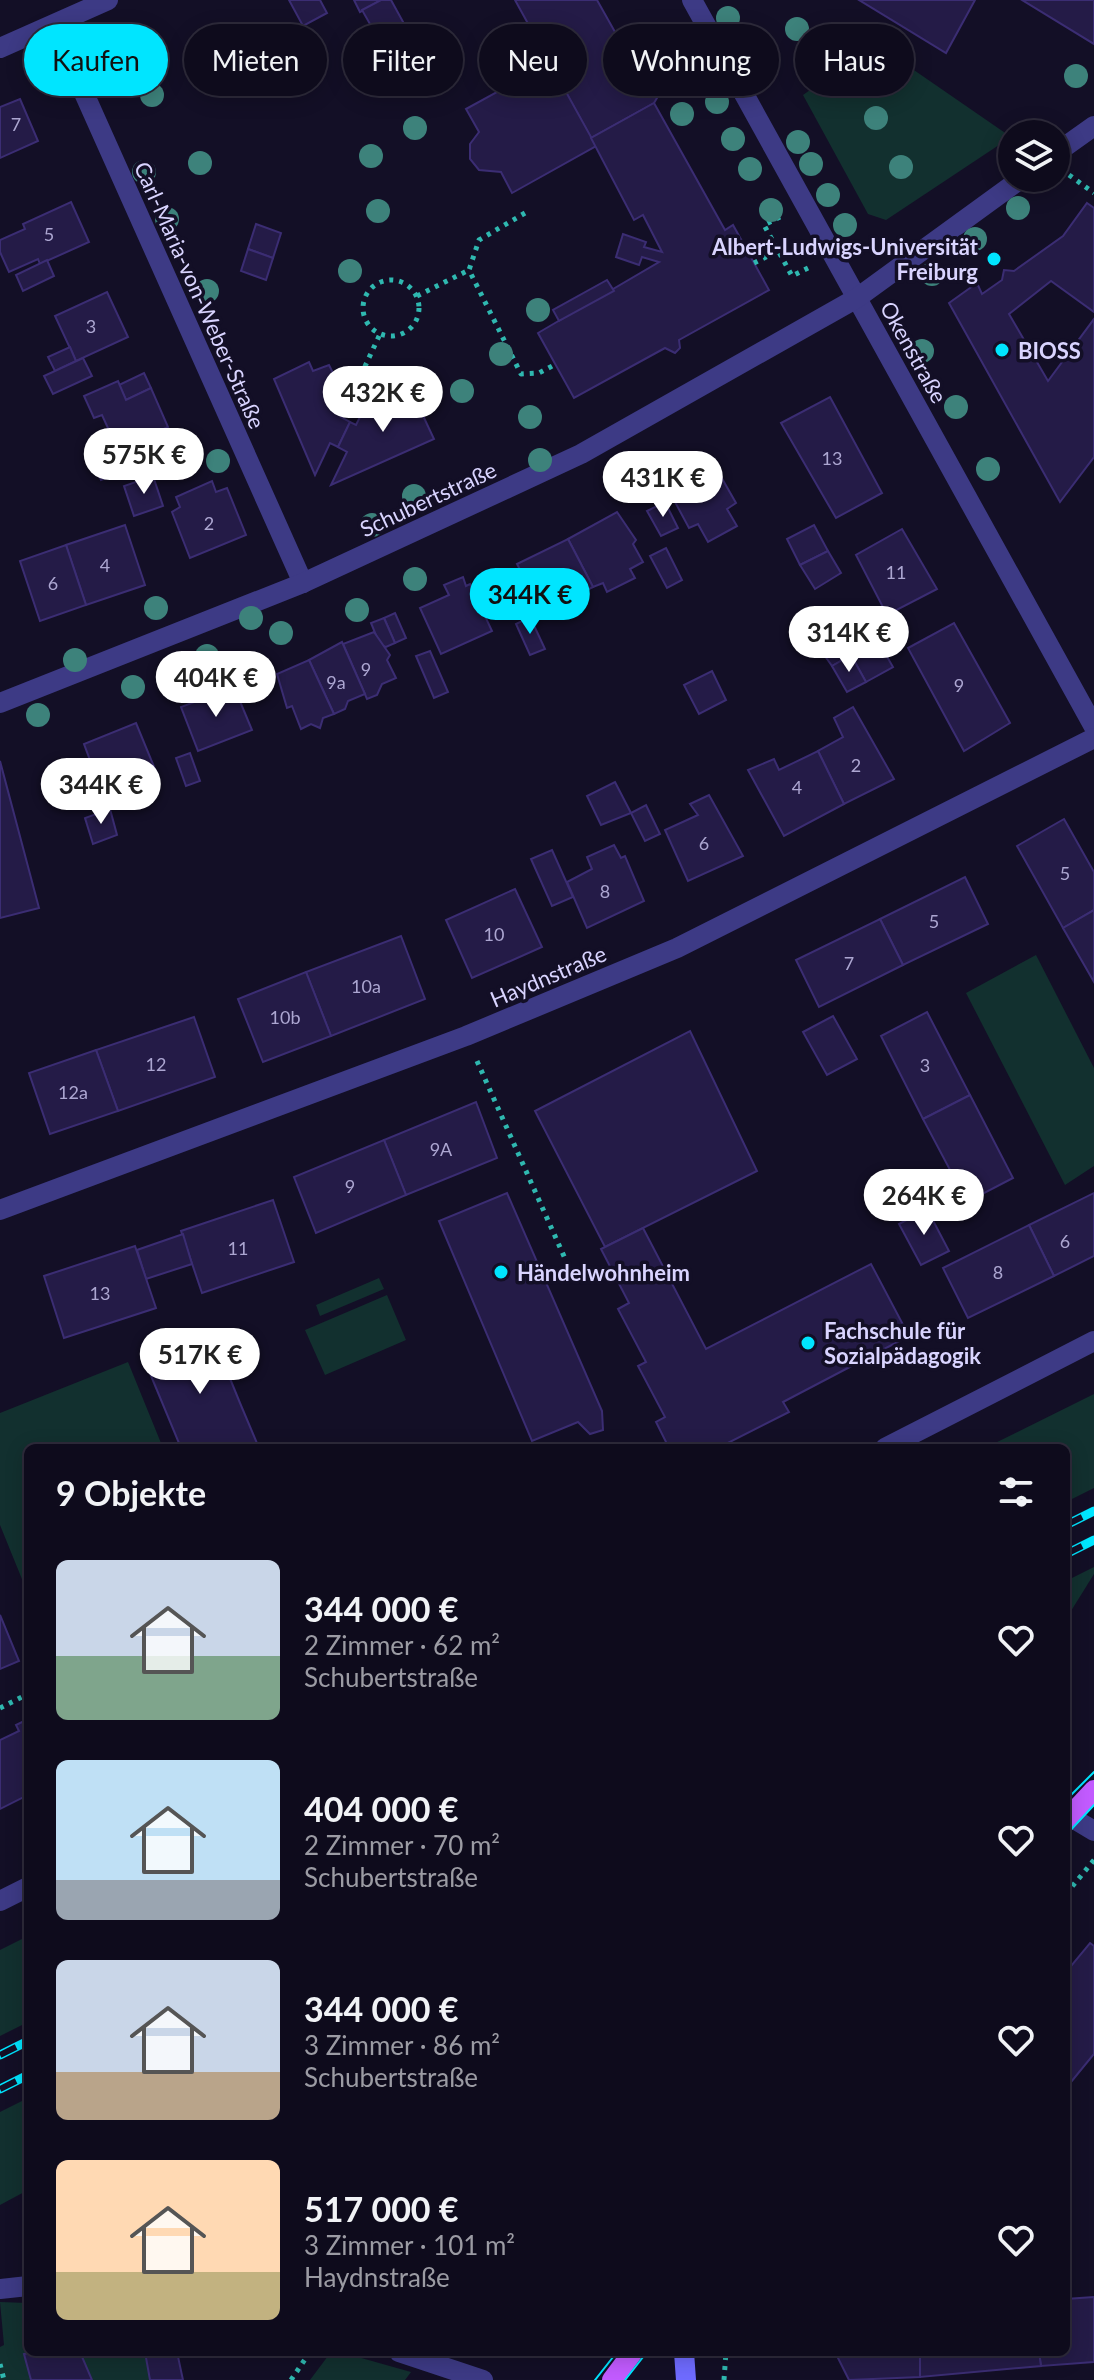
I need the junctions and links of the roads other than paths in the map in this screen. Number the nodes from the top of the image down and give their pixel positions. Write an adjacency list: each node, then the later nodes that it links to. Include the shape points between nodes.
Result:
1 (108, 0): 3 (street)
2 (692, 0): 10 (street, Okenstraße)
3 (58, 24)
4 (24, 38): 5 (street)
5 (0, 48)
6 (85, 96): 11 (street, Carl-Maria-von-Weber-Straße)
7 (1094, 126): 8 (street)
8 (1070, 143)
9 (1003, 192): 10 (street, Schubertstraße)
10 (857, 298): 11 (street, Schubertstraße, via 581,454); 13 (street, Okenstraße)
11 (303, 583): 12 (street, Schubertstraße)
12 (0, 703)
13 (1094, 727)
14 (1094, 738): 15 (street, Haydnstraße, via 677,948 466,1036)
15 (0, 1210)
16 (1094, 1341): 17 (street)
17 (893, 1444)
18 (1094, 1790): 19 (main road)
19 (1070, 1815)
20 (1070, 1819): 21 (street)
21 (1094, 1831)
22 (24, 1889): 23 (street)
23 (0, 1901)
24 (24, 2286): 25 (street)
25 (0, 2289)
26 (411, 2356): 29 (street)
27 (630, 2356): 30 (main road)
28 (684, 2356): 31 (main road)
29 (483, 2380)
30 (612, 2380)
31 (686, 2380)

